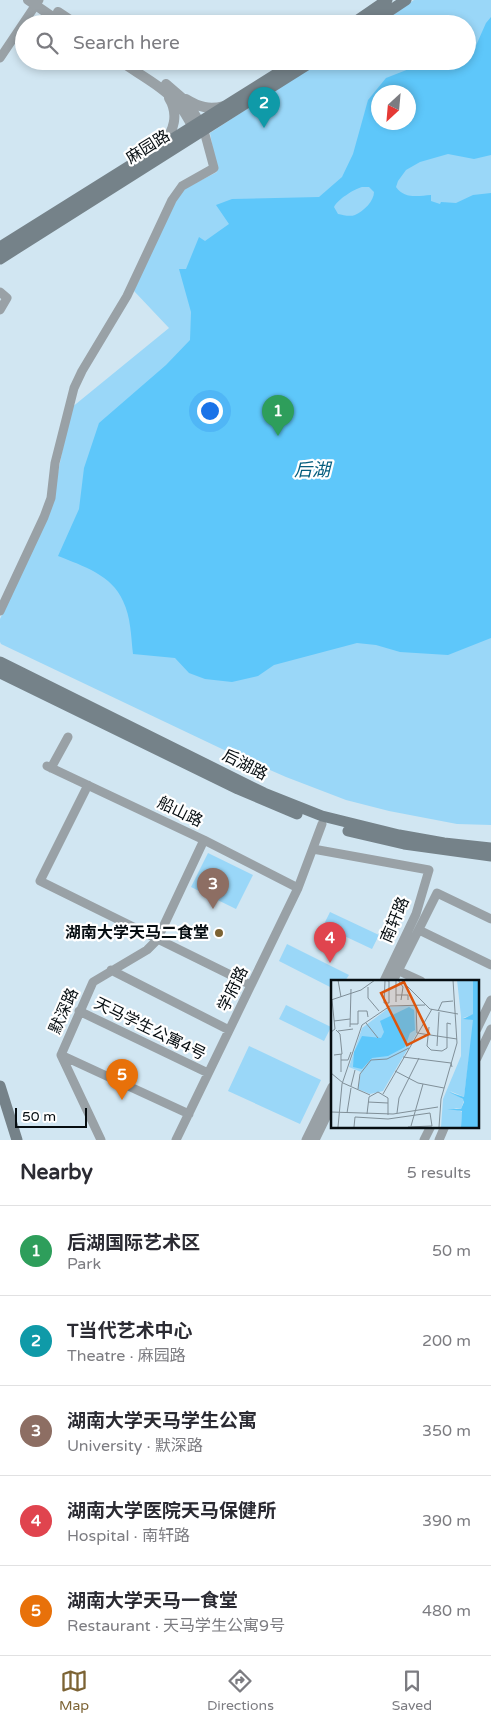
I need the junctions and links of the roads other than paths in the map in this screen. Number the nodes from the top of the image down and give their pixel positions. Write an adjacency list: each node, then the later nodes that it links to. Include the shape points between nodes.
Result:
1 (387, 0): 7 (main road)
2 (406, 0): 8 (main road)
3 (35, 1): 4 (street); 5 (street); 6 (street)
4 (26, 15)
5 (52, 15)
6 (60, 15)
7 (365, 15)
8 (384, 15)
9 (15, 34): 10 (street)
10 (0, 58)
11 (133, 70): 16 (street)
12 (145, 70): 15 (street)
13 (283, 70): 17 (main road, 麻园路)
14 (298, 70): 18 (main road, 麻园路)
15 (177, 92): 17 (street, via 206,108); 18 (street, via 188,103)
16 (166, 93): 18 (street); 19 (street, via 172,103 175,123)
17 (225, 106): 18 (main road, 麻园路)
18 (199, 129): 19 (main road, 麻园路); 21 (main road, 麻园路); 24 (street, via 214,168 182,186 172,200 126,296 82,370 66,415 44,517)
19 (162, 146): 20 (main road, 麻园路)
20 (0, 247)
21 (0, 258)
22 (0, 292): 23 (street, via 6,298)
23 (0, 310)
24 (0, 611)
25 (0, 662): 31 (main road, 后湖路, via 264,793 322,816 399,835)
26 (0, 673): 29 (main road, 后湖路, via 238,789)
27 (68, 737): 28 (street, 船山路, via 49,767)
28 (88, 785): 30 (street, 船山路); 37 (street, via 40,881)
29 (322, 824): 32 (street, 学府路); 33 (main road, 后湖路, via 404,844)
30 (204, 840): 34 (street, 船山路); 37 (street, 默深路)
31 (491, 848)
32 (312, 849): 34 (street, 学府路); 41 (street, 南轩路, via 429,870 416,914)
33 (491, 856)
34 (298, 888): 44 (street, 学府路)
35 (491, 919): 36 (street, via 437,893)
36 (419, 930): 38 (street); 40 (street)
37 (157, 940): 39 (street, 默深路, via 147,950); 44 (street)
38 (491, 965)
39 (111, 970): 47 (street, 默深路, via 93,982); 50 (street)
40 (398, 971): 42 (street); 43 (street)
41 (384, 980)
42 (394, 980)
43 (419, 980)
44 (251, 985): 50 (street, 学府路)
45 (491, 1000): 46 (street)
46 (481, 1010): 48 (street)
47 (79, 1011): 51 (street, 默深路); 53 (street, 天马学生公寓4号)
48 (478, 1024)
49 (491, 1028): 52 (street)
50 (229, 1030): 53 (street, 学府路)
51 (61, 1055): 57 (street); 62 (street, 默深路)
52 (478, 1056)
53 (208, 1073): 57 (street, 学府路)
54 (0, 1086): 61 (main road)
55 (331, 1089): 64 (street)
56 (331, 1107): 60 (street)
57 (188, 1114): 63 (street, 学府路)
58 (430, 1128): 66 (street)
59 (444, 1128): 67 (street)
60 (316, 1138): 65 (street)
61 (18, 1140)
62 (101, 1140)
63 (176, 1140)
64 (306, 1140)
65 (327, 1140)
66 (424, 1140)
67 (439, 1140)

